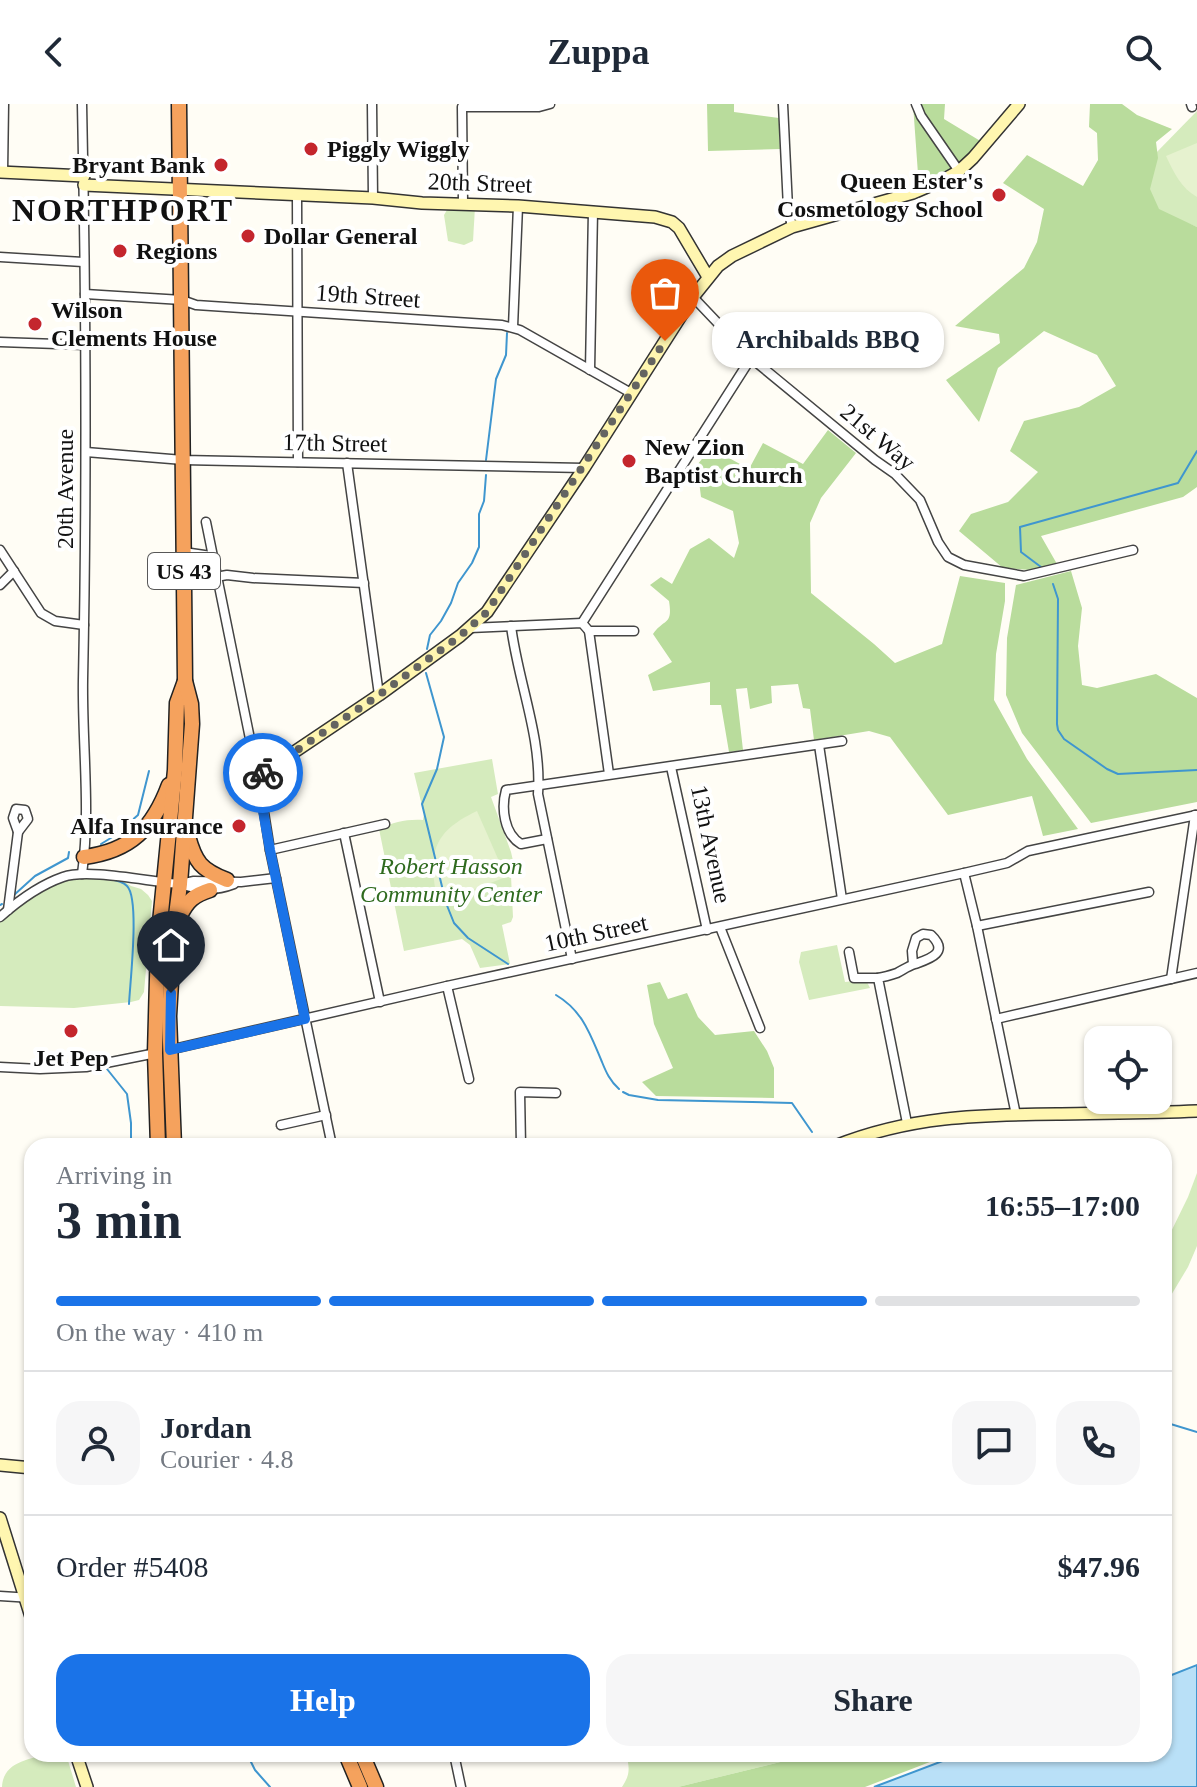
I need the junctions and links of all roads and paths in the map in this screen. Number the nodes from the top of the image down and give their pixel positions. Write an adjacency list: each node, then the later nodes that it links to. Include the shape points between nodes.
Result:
1 (4, 104): 11 (street)
2 (82, 104): 12 (street, 20th Avenue)
3 (179, 104): 13 (highway, US 43)
4 (372, 104): 15 (street)
5 (550, 104): 9 (street)
6 (783, 104): 19 (street)
7 (916, 104): 10 (street)
8 (1019, 104): 10 (main road)
9 (462, 105): 16 (street)
10 (959, 171): 19 (main road, via 913,193)
11 (2, 172): 12 (main road, 20th Street)
12 (84, 181): 13 (main road, 20th Street); 21 (street, 20th Avenue)
13 (180, 189): 14 (main road, 20th Street); 25 (highway, US 43)
14 (297, 195): 15 (main road, 20th Street); 26 (street)
15 (373, 198): 16 (main road, 20th Street)
16 (463, 203): 17 (main road, 20th Street)
17 (518, 206): 18 (main road, 20th Street); 27 (street)
18 (593, 211): 22 (main road, 20th Street, via 672,222); 31 (street)
19 (792, 227): 22 (main road, via 732,256)
20 (0, 257): 21 (street)
21 (83, 262): 23 (street, 20th Avenue)
22 (708, 277): 24 (main road)
23 (85, 294): 25 (street, 19th Street); 29 (street, 20th Avenue)
24 (693, 297): 30 (street, 21st Way); 32 (main road)
25 (182, 300): 26 (street, 19th Street); 34 (highway, US 43)
26 (298, 312): 27 (street, 19th Street); 35 (street)
27 (513, 327): 31 (street, 19th Street)
28 (0, 342): 29 (street)
29 (85, 345): 33 (street, 20th Avenue)
30 (751, 358): 40 (street, 21st Way, via 895,474 920,500 948,557 1024,576); 47 (street)
31 (590, 370): 32 (street, 19th Street)
32 (631, 393): 37 (main road)
33 (86, 452): 34 (street, 17th Street); 48 (street, 20th Avenue)
34 (183, 460): 35 (street, 17th Street); 41 (highway, US 43)
35 (298, 462): 36 (street, 17th Street)
36 (347, 463): 37 (street, 17th Street); 45 (street)
37 (584, 468): 50 (main road, via 487,612)
38 (206, 522): 42 (street)
39 (0, 550): 43 (street)
40 (1133, 550)
41 (184, 552): 42 (street); 53 (highway, US 43)
42 (211, 556): 44 (street)
43 (14, 571): 46 (street); 48 (street, via 41,613)
44 (216, 577): 45 (street); 60 (street)
45 (364, 583): 54 (street)
46 (0, 585)
47 (582, 623): 49 (street); 51 (street)
48 (84, 625): 69 (street, 20th Avenue)
49 (511, 626): 50 (street); 61 (street)
50 (470, 628): 54 (main road)
51 (589, 631): 52 (street); 59 (street)
52 (634, 631)
53 (185, 681): 58 (highway, US 43, via 177,703); 64 (highway, US 43, via 192,724)
54 (379, 695): 60 (main road)
55 (842, 741): 56 (street)
56 (819, 745): 57 (street); 77 (street)
57 (671, 767): 59 (street); 81 (street, 13th Avenue)
58 (175, 770): 69 (highway, via 154,818 138,836 120,848); 74 (highway, US 43)
59 (609, 774): 61 (street)
60 (257, 777): 68 (street)
61 (539, 784): 67 (street); 67 (street, via 506,790 502,807 513,840 521,844)
62 (1196, 815): 70 (street, 10th Street, via 1028,851 1007,863); 88 (street)
63 (385, 824): 66 (street)
64 (185, 825): 73 (highway, via 195,860 211,874); 74 (highway, US 43)
65 (18, 832): 78 (street)
66 (344, 833): 68 (street); 90 (street)
67 (547, 839): 84 (street)
68 (270, 850): 72 (street)
69 (84, 857): 71 (street, 20th Avenue)
70 (964, 873): 77 (street, 10th Street); 79 (street)
71 (82, 874): 74 (street); 78 (street, via 43,886)
72 (276, 878): 73 (street); 91 (street)
73 (234, 881): 74 (street); 75 (street)
74 (173, 883): 75 (street); 82 (highway, US 43); 95 (highway, US 43, via 158,955)
75 (210, 890): 82 (highway, via 187,902)
76 (1149, 892): 79 (street)
77 (842, 899): 80 (street, 10th Street)
78 (4, 913)
79 (977, 926): 92 (street)
80 (720, 927): 81 (street, 10th Street); 93 (street, 13th Avenue)
81 (707, 930): 84 (street, 10th Street)
82 (174, 931): 94 (highway, US 43)
83 (849, 952): 87 (street, via 854,978)
84 (572, 959): 89 (street, 10th Street)
85 (913, 964): 87 (street)
86 (1197, 973): 88 (street)
87 (878, 978): 102 (street)
88 (1171, 979): 92 (street)
89 (447, 986): 90 (street, 10th Street); 97 (street)
90 (380, 1002): 91 (street, 10th Street)
91 (305, 1019): 94 (street, 10th Street); 100 (street)
92 (996, 1019): 101 (street)
93 (760, 1028)
94 (170, 1050): 95 (street, 10th Street); 105 (highway, US 43)
95 (155, 1053): 96 (street, 10th Street, via 86,1067); 104 (highway, US 43)
96 (0, 1067)
97 (469, 1079)
98 (556, 1093): 107 (street, via 520,1092)
99 (1197, 1111): 101 (main road)
100 (326, 1115): 103 (street); 106 (street)
101 (1016, 1115): 102 (main road)
102 (907, 1123): 108 (main road)
103 (281, 1125)
104 (158, 1138)
105 (174, 1138)
106 (330, 1138)
107 (521, 1138)
108 (855, 1138)
109 (0, 1465): 110 (main road)
110 (24, 1467)
111 (0, 1518): 112 (main road)
112 (24, 1587)
113 (0, 1596): 114 (street)
114 (24, 1598)
115 (79, 1762): 119 (main road)
116 (356, 1762): 120 (highway)
117 (358, 1762): 121 (highway)
118 (456, 1762): 122 (street)
119 (87, 1787)
120 (360, 1787)
121 (376, 1787)
122 (461, 1787)

